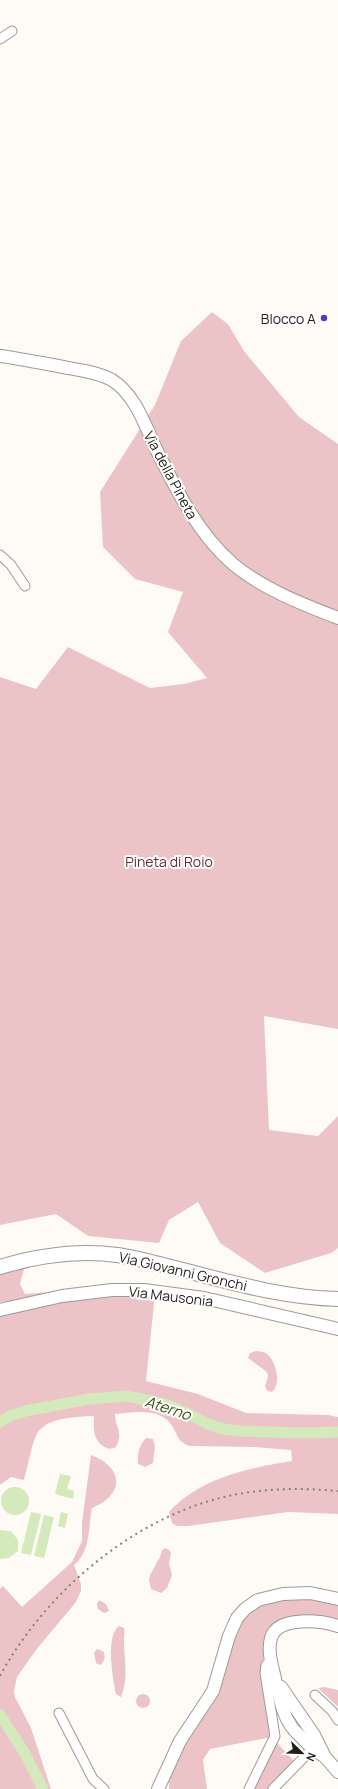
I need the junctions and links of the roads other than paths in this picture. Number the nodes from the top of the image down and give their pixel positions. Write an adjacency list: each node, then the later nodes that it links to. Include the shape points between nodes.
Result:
1 (12, 31): 2 (street)
2 (0, 39)
3 (0, 356): 6 (main road, Via della Pineta, via 90,372 112,380 132,400 166,469 197,523 215,546 233,564 275,592)
4 (0, 554): 5 (street)
5 (25, 586)
6 (338, 618)
7 (0, 1268): 8 (highway, Via Giovanni Gronchi, via 74,1254 118,1255 254,1288)
8 (338, 1300)
9 (1, 1309): 10 (main road, Via Mausonia, via 62,1296 112,1290 144,1290 204,1298)
10 (338, 1329)
11 (338, 1599): 21 (main road, via 310,1593 283,1594 258,1600 245,1609 237,1618 229,1636 213,1691 180,1741)
12 (338, 1626): 13 (main road, via 306,1621 278,1628 271,1639)
13 (271, 1661): 14 (main road); 22 (street, via 266,1665 265,1673 275,1740)
14 (274, 1674): 18 (main road, via 313,1733); 18 (main road, via 284,1711 292,1728)
15 (315, 1695): 17 (street)
16 (59, 1712): 20 (street, via 93,1779)
17 (338, 1720)
18 (315, 1745): 19 (main road); 23 (street)
19 (338, 1772)
20 (104, 1789)
21 (158, 1789)
22 (249, 1789)
23 (273, 1789)

